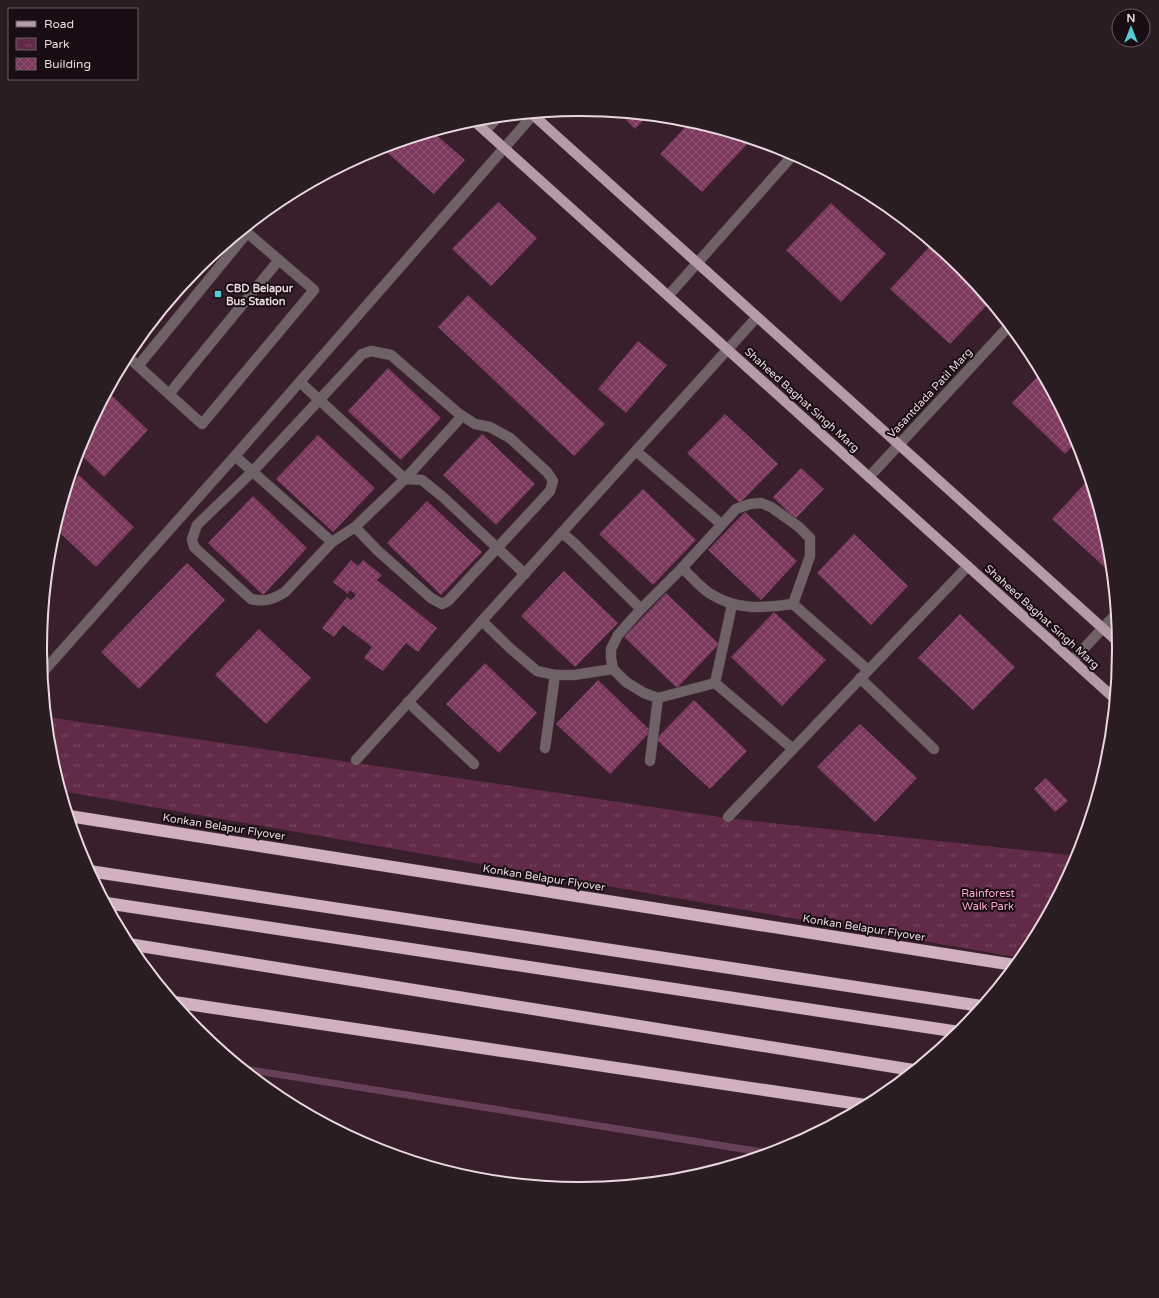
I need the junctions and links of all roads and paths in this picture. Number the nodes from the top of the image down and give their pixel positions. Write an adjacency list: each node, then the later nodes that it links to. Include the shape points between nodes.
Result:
1 (529, 119): 6 (street)
2 (537, 119): 11 (main road)
3 (491, 124): 5 (street)
4 (480, 126): 5 (main road, Shaheed Baghat Singh Marg)
5 (485, 131): 6 (main road, Shaheed Baghat Singh Marg)
6 (504, 148): 12 (main road, Shaheed Baghat Singh Marg); 18 (street)
7 (790, 160): 11 (street)
8 (248, 233): 10 (street)
9 (238, 241): 17 (street)
10 (279, 260): 19 (street); 19 (street, via 314,290 202,424)
11 (697, 264): 12 (street); 13 (main road)
12 (668, 296): 15 (main road, Shaheed Baghat Singh Marg)
13 (757, 317): 15 (street); 22 (main road)
14 (1005, 330): 22 (street, Vasantdada Patil Marg)
15 (728, 350): 23 (street); 26 (main road, Shaheed Baghat Singh Marg)
16 (132, 361): 17 (street)
17 (138, 366): 19 (street)
18 (300, 382): 20 (street); 24 (street)
19 (169, 394)
20 (320, 400): 21 (street, via 362,354 370,351 380,352 391,355); 25 (street); 27 (street)
21 (462, 416): 27 (street); 32 (street, via 510,438 547,472 553,481 550,491)
22 (899, 444): 26 (street, Vasantdada Patil Marg); 41 (main road)
23 (636, 451): 28 (street); 30 (street)
24 (235, 456): 25 (street); 44 (street)
25 (252, 471): 31 (street); 31 (street, via 197,525 192,539 194,547 251,599 263,602 285,592)
26 (869, 477): 33 (main road, Shaheed Baghat Singh Marg)
27 (405, 479): 29 (street); 32 (street, via 422,480 443,496)
28 (722, 524): 34 (street); 36 (street, via 736,509 761,503 799,527 810,538 810,556)
29 (355, 528): 31 (street); 32 (street, via 431,598 442,604 448,601)
30 (562, 533): 35 (street); 38 (street)
31 (332, 542)
32 (497, 548): 35 (street)
33 (968, 566): 43 (main road, Shaheed Baghat Singh Marg); 46 (street)
34 (682, 568): 37 (street, via 709,593); 38 (street)
35 (524, 574): 40 (street)
36 (793, 604): 37 (street, via 762,608); 46 (street)
37 (732, 605): 49 (street)
38 (641, 609): 45 (street, via 618,635 611,649)
39 (1111, 619): 41 (street)
40 (482, 621): 47 (street, via 537,671); 52 (street)
41 (1103, 628): 42 (main road); 43 (street)
42 (1112, 636)
43 (1073, 660): 50 (main road, Shaheed Baghat Singh Marg)
44 (48, 667)
45 (613, 669): 47 (street); 51 (street, via 626,682)
46 (868, 670): 48 (street)
47 (555, 675): 53 (street)
48 (860, 678): 54 (street); 55 (street)
49 (715, 683): 51 (street); 54 (street)
50 (1110, 694)
51 (658, 698): 57 (street)
52 (408, 702): 56 (street); 58 (street)
53 (545, 748)
54 (793, 749): 60 (street)
55 (934, 749)
56 (356, 760)
57 (650, 761)
58 (474, 764)
59 (74, 817): 64 (highway, Konkan Belapur Flyover)
60 (728, 817)
61 (96, 872): 66 (highway)
62 (112, 904): 67 (highway)
63 (137, 946): 68 (highway)
64 (1008, 964)
65 (182, 1003): 69 (highway)
66 (975, 1005)
67 (951, 1031)
68 (907, 1069)
69 (856, 1104)

